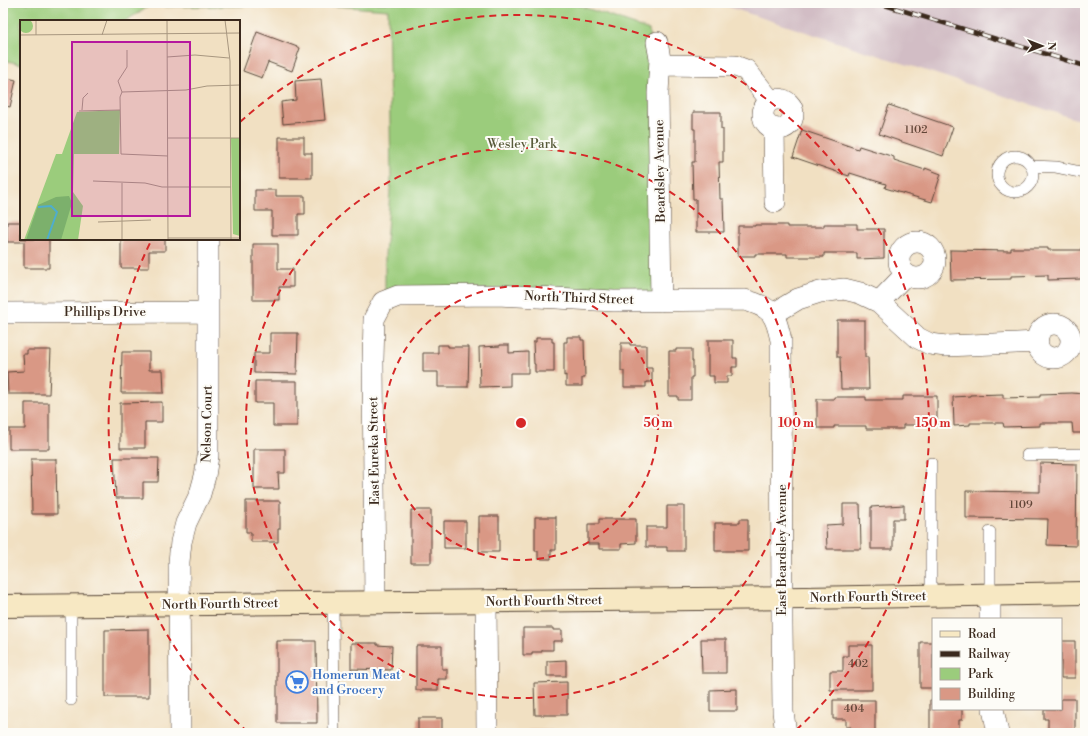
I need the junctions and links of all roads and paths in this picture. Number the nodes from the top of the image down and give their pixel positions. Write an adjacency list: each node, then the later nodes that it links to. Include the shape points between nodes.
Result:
1 (657, 42): 2 (street, Beardsley Avenue)
2 (660, 64): 5 (street, via 735,66 746,70 770,100 780,98 788,103 793,112 788,125 774,128); 8 (street, Beardsley Avenue, via 658,93)
3 (1031, 166): 4 (lane, via 1056,167)
4 (1085, 173)
5 (775, 202)
6 (208, 240): 11 (street, Nelson Court)
7 (906, 274): 10 (street)
8 (661, 301): 9 (street, North Third Street, via 498,295 398,296); 13 (street, North Third Street, via 745,300 758,304)
9 (383, 302): 25 (street, East Eureka Street, via 374,319)
10 (879, 302): 13 (street, via 844,289 820,292 798,299); 14 (street, via 918,338 930,344 946,346)
11 (208, 312): 12 (street, Phillips Drive); 26 (street, Nelson Court, via 208,456 200,494 186,522 181,542 178,562)
12 (3, 313)
13 (773, 314): 22 (street, East Beardsley Avenue, via 781,340)
14 (1038, 342)
15 (1085, 454): 16 (lane)
16 (1027, 455)
17 (931, 463): 21 (lane)
18 (990, 532): 20 (lane)
19 (1085, 593): 20 (street, North Fourth Street)
20 (990, 595): 21 (street, North Fourth Street); 29 (street)
21 (931, 596): 22 (street, North Fourth Street)
22 (782, 598): 23 (street, North Fourth Street); 35 (street, East Beardsley Avenue, via 783,712)
23 (486, 601): 25 (street, North Fourth Street); 34 (street)
24 (334, 602): 25 (street, North Fourth Street); 26 (street, North Fourth Street); 33 (lane)
25 (375, 602)
26 (179, 604): 27 (street, North Fourth Street); 32 (street, Nelson Court)
27 (71, 605): 28 (street, North Fourth Street); 30 (lane)
28 (3, 606)
29 (990, 618)
30 (71, 700)
31 (993, 710): 36 (street)
32 (180, 733)
33 (334, 733)
34 (487, 733)
35 (786, 733)
36 (998, 733)

